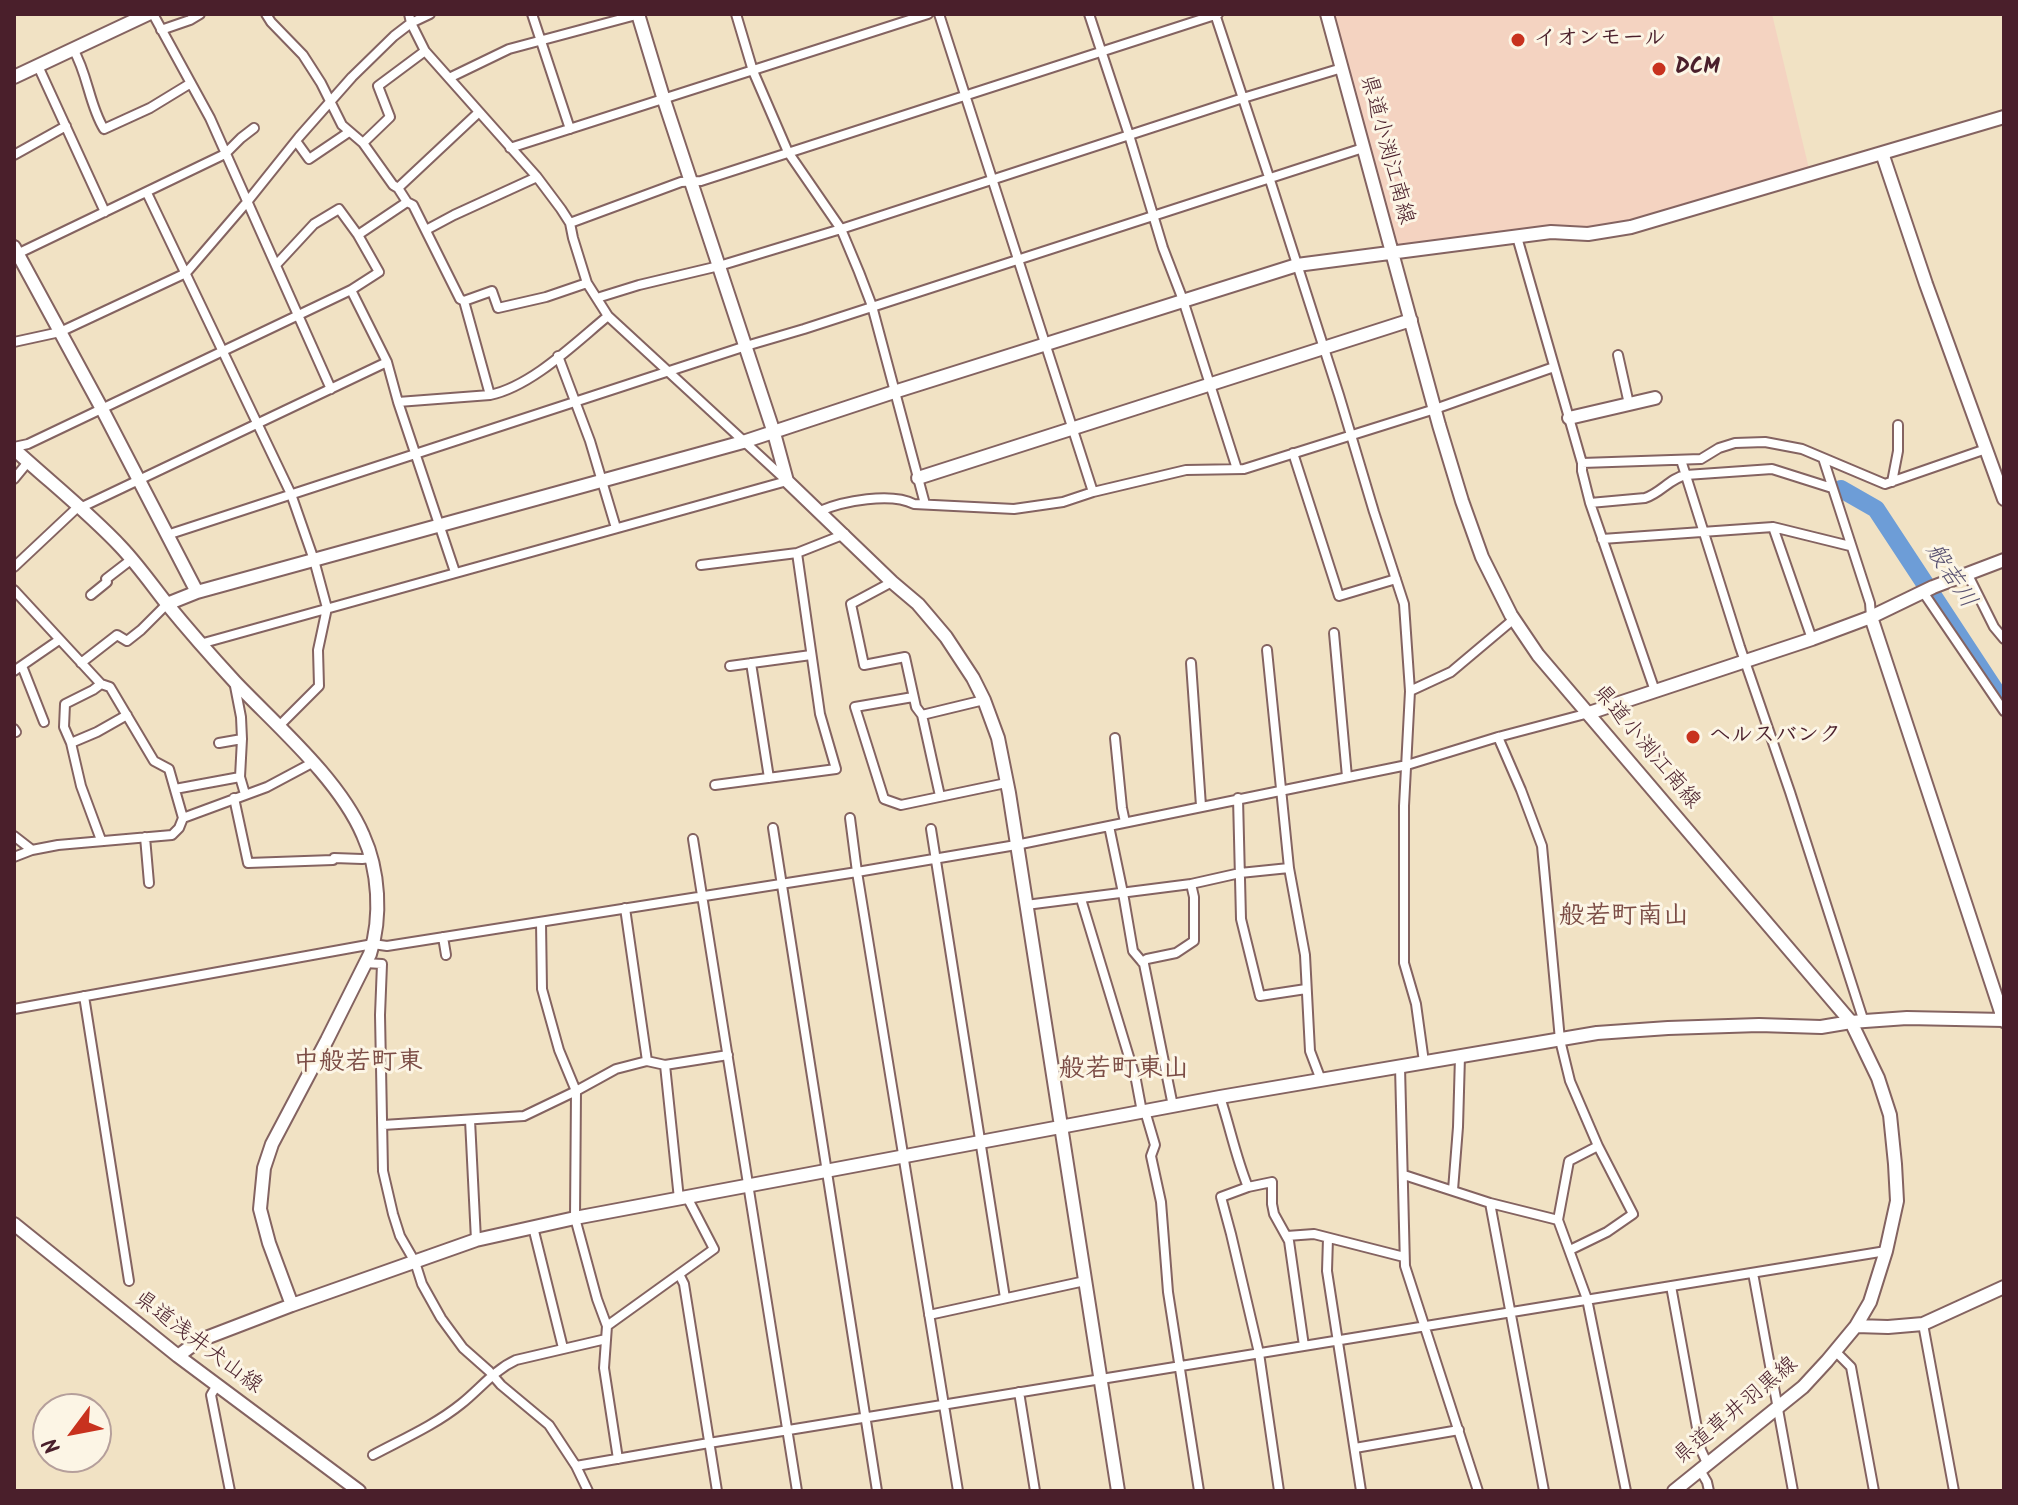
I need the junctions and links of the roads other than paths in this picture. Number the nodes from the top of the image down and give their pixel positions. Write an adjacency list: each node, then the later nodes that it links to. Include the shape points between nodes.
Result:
1 (150, 14): 13 (street); 15 (street)
2 (200, 14): 15 (street)
3 (266, 14): 29 (street, via 303,55)
4 (430, 14): 14 (street)
5 (532, 14): 16 (street)
6 (639, 14): 16 (street); 28 (street)
7 (736, 14): 22 (street)
8 (928, 14): 22 (street)
9 (939, 14): 26 (street)
10 (1089, 14): 19 (street)
11 (1216, 14): 19 (street); 27 (street)
12 (1327, 14): 21 (street, 県道小渕江南線)
13 (132, 17): 17 (street)
14 (410, 18): 18 (street); 29 (street)
15 (161, 30): 25 (street)
16 (540, 42): 24 (street, via 509,49); 34 (street)
17 (73, 49): 20 (street); 25 (street, via 104,129)
18 (425, 51): 24 (street); 38 (street, via 378,86 390,117)
19 (1101, 52): 26 (street); 36 (street)
20 (38, 66): 23 (street); 32 (street)
21 (1342, 68): 27 (street); 40 (street, 県道小渕江南線)
22 (753, 71): 28 (street); 41 (street)
23 (14, 77)
24 (449, 78): 30 (street)
25 (191, 83): 43 (street)
26 (965, 95): 41 (street); 48 (street)
27 (1243, 98): 36 (street); 46 (street)
28 (664, 100): 34 (street); 47 (street)
29 (331, 102): 35 (street); 37 (street)
30 (478, 113): 39 (street); 49 (street)
31 (2004, 117): 42 (street)
32 (66, 126): 44 (street); 53 (street)
33 (254, 128): 43 (street)
34 (570, 129): 39 (street)
35 (349, 132): 37 (street, via 309,159); 38 (street)
36 (1129, 135): 48 (street); 54 (street)
37 (296, 141): 51 (street)
38 (363, 143): 49 (street)
39 (510, 148): 45 (street)
40 (1363, 148): 46 (street); 61 (street, 県道小渕江南線)
41 (788, 152): 47 (street); 56 (street)
42 (1882, 153): 59 (street, via 1631,227); 105 (street)
43 (225, 154): 50 (street); 51 (street)
44 (14, 155)
45 (537, 177): 55 (street); 57 (street)
46 (1269, 177): 54 (street); 64 (street)
47 (691, 181): 55 (street); 65 (street)
48 (993, 181): 56 (street); 62 (street)
49 (398, 188): 52 (street)
50 (147, 193): 53 (street); 66 (street)
51 (247, 202): 63 (street); 66 (street)
52 (407, 202): 57 (street); 58 (street)
53 (105, 212): 60 (street)
54 (1154, 215): 62 (street); 70 (street)
55 (570, 223): 67 (street)
56 (841, 229): 65 (street); 72 (street)
57 (426, 230): 71 (street)
58 (358, 235): 63 (street, via 339,209 314,224); 68 (street, via 379,272)
59 (1517, 237): 61 (street); 85 (street)
60 (15, 252): 76 (street)
61 (1392, 254): 64 (street); 75 (street, 県道小渕江南線)
62 (1017, 259): 72 (street); 78 (street)
63 (276, 265): 73 (street)
64 (1297, 265): 70 (street); 80 (street)
65 (719, 266): 69 (street); 79 (street)
66 (186, 273): 76 (street); 81 (street)
67 (587, 283): 69 (street); 71 (street, via 499,312 492,291)
68 (351, 290): 73 (street); 84 (street)
69 (597, 298): 74 (street)
70 (1183, 300): 78 (street); 87 (street)
71 (464, 301): 90 (street)
72 (872, 306): 79 (street); 89 (street)
73 (298, 316): 81 (street); 88 (street)
74 (608, 316): 83 (street); 86 (street)
75 (1411, 320): 80 (street); 96 (street, 県道小渕江南線)
76 (60, 332): 77 (street); 95 (street)
77 (14, 342)
78 (1046, 345): 89 (street); 100 (street)
79 (746, 346): 86 (street); 101 (street)
80 (1324, 349): 87 (street); 102 (street)
81 (224, 351): 95 (street); 98 (street)
82 (1618, 355): 94 (street)
83 (558, 356): 90 (street, via 523,383); 93 (street)
84 (387, 362): 88 (street); 92 (street)
85 (1554, 367): 96 (street); 97 (street)
86 (667, 372): 93 (street); 103 (street)
87 (1210, 386): 100 (street); 112 (street)
88 (331, 389): 98 (street)
89 (894, 392): 101 (street); 114 (street)
90 (490, 395): 92 (street)
91 (1655, 398): 94 (street)
92 (398, 402): 107 (street)
93 (576, 402): 107 (street); 118 (street)
94 (1629, 404): 97 (street)
95 (102, 409): 104 (street); 116 (street)
96 (1435, 409): 102 (street); 153 (street, 県道小渕江南線, via 1482,557)
97 (1569, 418): 111 (street)
98 (257, 424): 116 (street); 122 (street)
99 (1898, 425): 119 (street)
100 (1073, 429): 114 (street); 121 (street)
101 (774, 433): 103 (street); 117 (street)
102 (1351, 434): 106 (street); 144 (street)
103 (743, 442): 117 (street); 118 (street)
104 (14, 448): 110 (street)
105 (1986, 449): 119 (street); 123 (street)
106 (1293, 453): 112 (street); 144 (street, via 1339,596)
107 (416, 455): 122 (street); 128 (street)
108 (1823, 458): 109 (street, via 1802,449 1742,442 1701,459); 119 (street, via 1885,484); 120 (street)
109 (1681, 460): 111 (street); 113 (street)
110 (28, 462): 115 (street); 126 (street)
111 (1582, 463): 124 (street)
112 (1237, 469): 121 (street, via 1186,470)
113 (1686, 475): 120 (street, via 1772,469); 124 (street, via 1652,496); 131 (street)
114 (918, 478): 125 (street)
115 (14, 479)
116 (139, 480): 126 (street); 133 (street)
117 (787, 481): 127 (street); 130 (street)
118 (603, 482): 128 (street); 130 (street)
119 (1892, 482)
120 (1832, 488): 135 (street)
121 (1093, 492): 125 (street, via 1014,509)
122 (291, 494): 133 (street); 138 (street)
123 (2004, 499)
124 (1590, 503): 134 (street)
125 (925, 504): 127 (street, via 856,500)
126 (81, 506): 137 (street); 141 (street)
127 (820, 511): 132 (street)
128 (440, 524): 138 (street); 142 (street)
129 (1773, 527): 131 (street); 135 (street); 155 (street)
130 (616, 528): 142 (street)
131 (1704, 531): 134 (street); 161 (street)
132 (845, 534): 136 (street); 145 (street)
133 (167, 535): 148 (street)
134 (1602, 539): 170 (street)
135 (1850, 546): 152 (street)
136 (797, 553): 140 (street); 160 (street)
137 (132, 559): 149 (street); 150 (street)
138 (314, 560): 148 (street); 151 (street)
139 (2004, 560): 143 (street)
140 (701, 565)
141 (14, 567)
142 (455, 572): 151 (street)
143 (1967, 573): 146 (street); 156 (street)
144 (1396, 579): 169 (street, via 1404,604)
145 (892, 582): 171 (street, via 851,604 864,665 905,657); 172 (street, via 946,637)
146 (1928, 589): 152 (street); 173 (street)
147 (14, 590): 157 (street)
148 (197, 592): 150 (street)
149 (91, 595)
150 (167, 604): 158 (street); 162 (street, via 127,641 117,635)
151 (327, 608): 158 (street); 178 (street, via 318,650 319,686)
152 (1871, 617): 155 (street); 233 (street)
153 (1514, 619): 169 (street, via 1451,672); 174 (street, 県道小渕江南線)
154 (1334, 633): 187 (street)
155 (1812, 639): 161 (street)
156 (2004, 639)
157 (59, 640): 162 (street); 166 (street)
158 (200, 644): 167 (street)
159 (1267, 650): 192 (street)
160 (811, 655): 163 (street); 188 (street, via 836,769)
161 (1746, 661): 170 (street); 234 (street)
162 (81, 663): 168 (street)
163 (751, 663): 165 (street); 188 (street)
164 (1191, 663): 197 (street)
165 (730, 666)
166 (18, 668): 177 (street)
167 (234, 680): 178 (street); 181 (street)
168 (101, 684): 175 (street, via 110,687); 182 (street, via 65,704 64,727)
169 (1410, 691): 185 (street)
170 (1655, 691): 174 (street)
171 (913, 697): 176 (street); 194 (street, via 855,707 884,799 901,805)
172 (984, 700): 176 (street); 189 (street)
173 (2004, 711)
174 (1589, 713): 179 (street); 234 (street, 県道小渕江南線)
175 (127, 715): 182 (street); 191 (street, via 154,761 169,769)
176 (922, 715): 194 (street)
177 (44, 722)
178 (278, 727): 184 (street)
179 (1498, 737): 185 (street); 235 (street, via 1542,846)
180 (1115, 738): 200 (street)
181 (242, 739): 183 (street); 186 (street)
182 (71, 743): 207 (street)
183 (219, 743)
184 (312, 763): 193 (street); 211 (street, via 351,813)
185 (1407, 765): 187 (street); 239 (street, via 1404,963)
186 (240, 777): 191 (street); 193 (street)
187 (1347, 777): 192 (street)
188 (769, 778): 190 (street)
189 (1006, 783): 194 (street); 208 (street)
190 (715, 785)
191 (175, 789): 198 (street)
192 (1282, 790): 196 (street); 213 (street)
193 (245, 794): 195 (street)
194 (940, 796)
195 (234, 798): 198 (street); 211 (street, via 248,863)
196 (1238, 798): 197 (street); 215 (street)
197 (1201, 806): 200 (street)
198 (183, 818): 205 (street, via 172,835)
199 (850, 818): 214 (street)
200 (1125, 822): 201 (street)
201 (1109, 826): 208 (street); 219 (street)
202 (773, 828): 217 (street)
203 (931, 829): 212 (street)
204 (14, 836): 209 (street)
205 (145, 837): 207 (street); 216 (street)
206 (693, 839): 220 (street)
207 (101, 840): 209 (street)
208 (1016, 845): 212 (street); 222 (street)
209 (32, 850): 210 (street)
210 (14, 857)
211 (372, 858): 226 (street, via 377,891)
212 (935, 858): 214 (street); 250 (street)
213 (1289, 868): 215 (street); 230 (street)
214 (857, 872): 217 (street); 252 (street)
215 (1240, 873): 218 (street); 230 (street, via 1241,919 1260,996)
216 (149, 883)
217 (781, 883): 220 (street); 253 (street)
218 (1191, 884): 219 (street); 228 (street, via 1194,941 1176,953)
219 (1123, 893): 221 (street); 228 (street, via 1133,951)
220 (703, 896): 223 (street); 236 (street)
221 (1081, 899): 222 (street); 246 (street)
222 (1026, 905): 249 (street)
223 (625, 908): 224 (street); 238 (street)
224 (541, 922): 225 (street); 243 (street, via 542,989)
225 (443, 937): 226 (street); 227 (street)
226 (373, 944): 229 (street); 231 (street)
227 (446, 955)
228 (1142, 962): 245 (street)
229 (365, 963): 248 (street, via 382,964); 279 (street, via 264,1168 260,1209)
230 (1306, 989): 242 (street, via 1310,1051)
231 (84, 996): 232 (street); 273 (street)
232 (14, 1009)
233 (2004, 1020): 234 (street)
234 (1857, 1022): 235 (street, via 1668,1028); 268 (street, 県道小渕江南線, via 1890,1115 1897,1201)
235 (1560, 1040): 237 (street); 251 (street, via 1570,1081)
236 (728, 1055): 240 (street); 255 (street)
237 (1460, 1056): 239 (street); 257 (street)
238 (647, 1061): 240 (street); 243 (street, via 616,1069)
239 (1424, 1062): 241 (street)
240 (665, 1065): 258 (street)
241 (1400, 1067): 242 (street); 254 (street)
242 (1321, 1080): 244 (street)
243 (576, 1091): 247 (street, via 524,1116); 260 (street)
244 (1220, 1097): 245 (street); 256 (street)
245 (1173, 1106): 246 (street)
246 (1144, 1112): 249 (street); 293 (street, via 1155,1145 1151,1156)
247 (470, 1120): 248 (street); 266 (street)
248 (383, 1125): 270 (street, via 383,1171 393,1214)
249 (1060, 1127): 250 (street); 274 (street)
250 (980, 1142): 252 (street); 277 (street)
251 (1598, 1146): 261 (street, via 1569,1161); 267 (street, via 1633,1214)
252 (903, 1157): 253 (street); 281 (street)
253 (826, 1171): 255 (street); 300 (street)
254 (1404, 1175): 257 (street); 269 (street)
255 (749, 1185): 258 (street); 301 (street)
256 (1248, 1187): 264 (street, via 1272,1182 1274,1214); 291 (street, via 1221,1197)
257 (1453, 1190): 259 (street)
258 (683, 1198): 260 (street); 272 (street, via 714,1249)
259 (1490, 1203): 261 (street); 280 (street)
260 (575, 1218): 263 (street); 283 (street)
261 (1558, 1220): 267 (street)
262 (14, 1224): 292 (street, 県道浅井犬山線)
263 (533, 1227): 266 (street); 289 (street)
264 (1287, 1236): 265 (street); 288 (street)
265 (1328, 1238): 269 (street); 287 (street, via 1327,1271)
266 (476, 1240): 270 (street)
267 (1570, 1250): 278 (street)
268 (1886, 1251): 271 (street); 285 (street, 県道小渕江南線, via 1870,1302)
269 (1404, 1257): 284 (street)
270 (415, 1262): 279 (street); 294 (street, via 441,1318)
271 (1753, 1273): 275 (street); 299 (street)
272 (679, 1274): 283 (street); 303 (street)
273 (129, 1281)
274 (1085, 1281): 277 (street); 295 (street)
275 (1671, 1286): 278 (street); 308 (street)
276 (2004, 1287): 282 (street)
277 (1005, 1298): 281 (street)
278 (1587, 1299): 280 (street); 323 (street)
279 (292, 1305): 292 (street, via 198,1341)
280 (1511, 1312): 284 (street); 322 (street)
281 (929, 1315): 298 (street)
282 (1923, 1324): 285 (street); 328 (street)
283 (607, 1326): 286 (street)
284 (1423, 1326): 287 (street); 302 (street)
285 (1856, 1326): 290 (street, 県道草井羽黒線)
286 (606, 1339): 289 (street); 306 (street, via 604,1368)
287 (1338, 1340): 288 (street); 304 (street)
288 (1304, 1346): 291 (street)
289 (563, 1348): 294 (street, via 516,1360)
290 (1835, 1351): 299 (street, 県道草井羽黒線); 327 (street, via 1851,1367)
291 (1259, 1353): 293 (street); 319 (street)
292 (178, 1356): 296 (street, 県道浅井犬山線)
293 (1179, 1366): 295 (street); 318 (street)
294 (492, 1375): 305 (street, via 439,1420); 307 (street, via 549,1425)
295 (1101, 1380): 297 (street); 317 (street)
296 (217, 1385): 309 (street, via 211,1395); 310 (street, 県道浅井犬山線)
297 (1019, 1392): 298 (street); 316 (street)
298 (944, 1404): 300 (street); 315 (street)
299 (1776, 1408): 308 (street, 県道草井羽黒線); 326 (street)
300 (865, 1417): 301 (street); 314 (street)
301 (788, 1430): 303 (street); 313 (street)
302 (1459, 1430): 304 (street); 321 (street)
303 (709, 1443): 306 (street); 312 (street)
304 (1355, 1448): 320 (street)
305 (373, 1455)
306 (618, 1459): 307 (street)
307 (576, 1466): 311 (street)
308 (1704, 1466): 324 (street, 県道草井羽黒線); 325 (street)
309 (230, 1491)
310 (359, 1491)
311 (588, 1491)
312 (717, 1491)
313 (797, 1491)
314 (877, 1491)
315 (958, 1491)
316 (1035, 1491)
317 (1118, 1491)
318 (1199, 1491)
319 (1279, 1491)
320 (1361, 1491)
321 (1478, 1491)
322 (1544, 1491)
323 (1626, 1491)
324 (1674, 1491)
325 (1709, 1491)
326 (1793, 1491)
327 (1874, 1491)
328 (1954, 1491)

